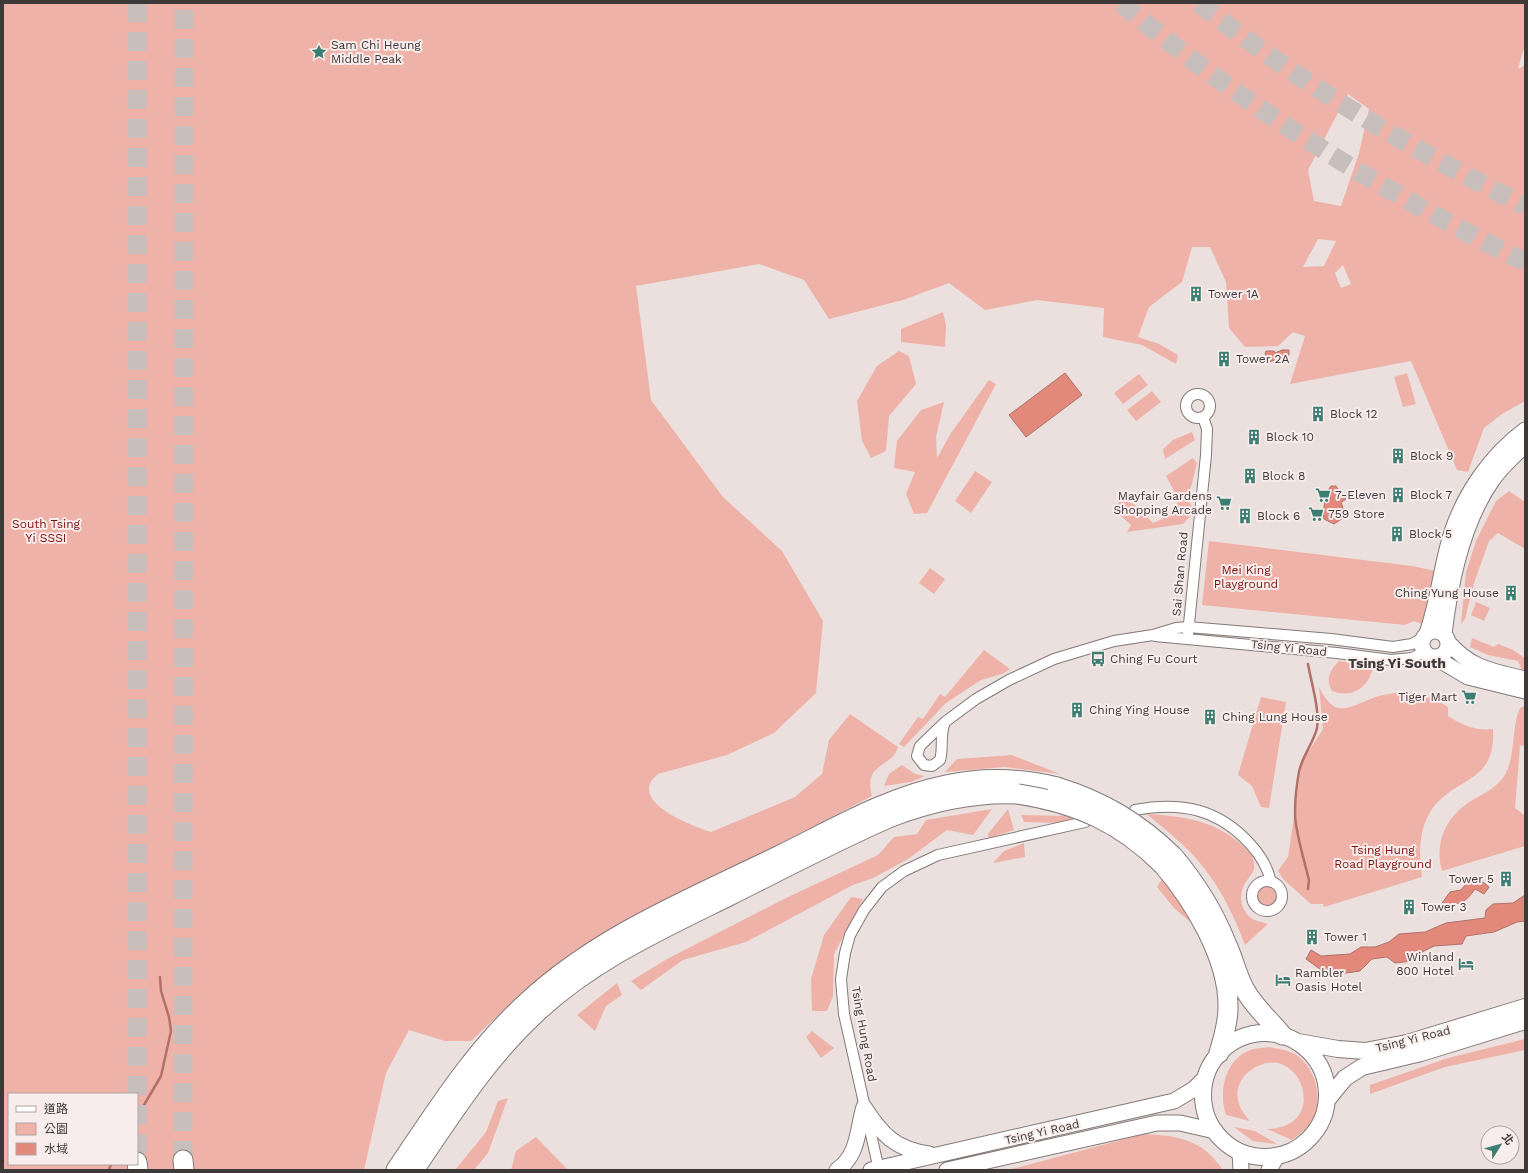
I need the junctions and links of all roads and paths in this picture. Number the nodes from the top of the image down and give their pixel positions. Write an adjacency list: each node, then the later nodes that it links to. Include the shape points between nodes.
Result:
1 (1202, 417): 4 (street, Sai Shan Road, via 1207,429 1206,455)
2 (1525, 430): 8 (main road, via 1489,465 1468,495 1452,533)
3 (1525, 446): 6 (main road, via 1493,479 1474,511 1450,593)
4 (1188, 627): 5 (street, Tsing Yi Road, via 1176,628); 7 (street, Sai Shan Road); 8 (street, Tsing Yi Road, via 1393,647)
5 (1153, 636): 7 (street, Tsing Yi Road); 11 (street, Tsing Yi Road, via 1114,641 1054,659 986,693)
6 (1446, 638): 8 (main road, via 1438,631); 8 (main road, via 1445,652 1440,656); 9 (main road, via 1466,660 1476,666)
7 (1187, 639): 8 (street, Tsing Yi Road, via 1391,660 1412,658)
8 (1427, 645): 10 (main road, via 1468,677)
9 (1525, 679)
10 (1525, 691)
11 (945, 722)
12 (1135, 810): 15 (street, via 1173,806 1192,808 1216,817 1242,835 1255,849 1270,874)
13 (1085, 822): 22 (street, Tsing Hung Road, via 938,855 904,871 882,887 864,910 850,936 841,979 844,1014)
14 (1168, 861): 18 (highway, via 1188,873 1211,909 1244,989 1256,1006); 19 (highway, via 1201,920 1225,981 1228,1009); 27 (highway, bridge, via 1125,832 1093,815 1054,801 1018,794 978,794 926,804 869,827 792,865 653,934 592,969 534,1015 496,1054); 27 (highway, bridge, via 1137,824 1117,811 1079,794 1020,780 955,783 924,790 879,807 626,931 570,966 526,1003 486,1044 448,1094)
15 (1271, 882)
16 (1525, 1007): 18 (main road, Tsing Yi Road, via 1407,1042 1365,1051 1338,1049)
17 (1525, 1021): 21 (main road, Tsing Yi Road, via 1421,1053 1362,1067 1345,1078)
18 (1290, 1039): 19 (main road, Tsing Yi Road, via 1264,1033 1249,1035 1232,1042); 21 (main road, Tsing Yi Road, via 1318,1063 1324,1076)
19 (1219, 1054): 20 (main road, Tsing Yi Road)
20 (1205, 1078): 23 (main road, Tsing Yi Road, via 1204,1108); 25 (main road, Tsing Yi Road, via 1194,1089 1174,1101)
21 (1327, 1100): 26 (main road, Tsing Yi Road, via 1322,1120 1312,1136 1295,1149)
22 (864, 1107): 25 (main road, via 878,1127 894,1143 912,1152); 28 (main road, via 854,1150 847,1162); 29 (street, Tsing Hung Road)
23 (1214, 1131): 24 (main road, Tsing Yi Road); 30 (main road, Tsing Yi Road, via 1180,1123 1158,1123)
24 (1240, 1152): 26 (main road, Tsing Yi Road, via 1252,1156); 31 (main road)
25 (938, 1155): 29 (main road, Tsing Yi Road)
26 (1277, 1156): 32 (main road)
27 (402, 1170)
28 (837, 1170)
29 (876, 1170)
30 (947, 1170)
31 (1240, 1170)
32 (1269, 1170)

